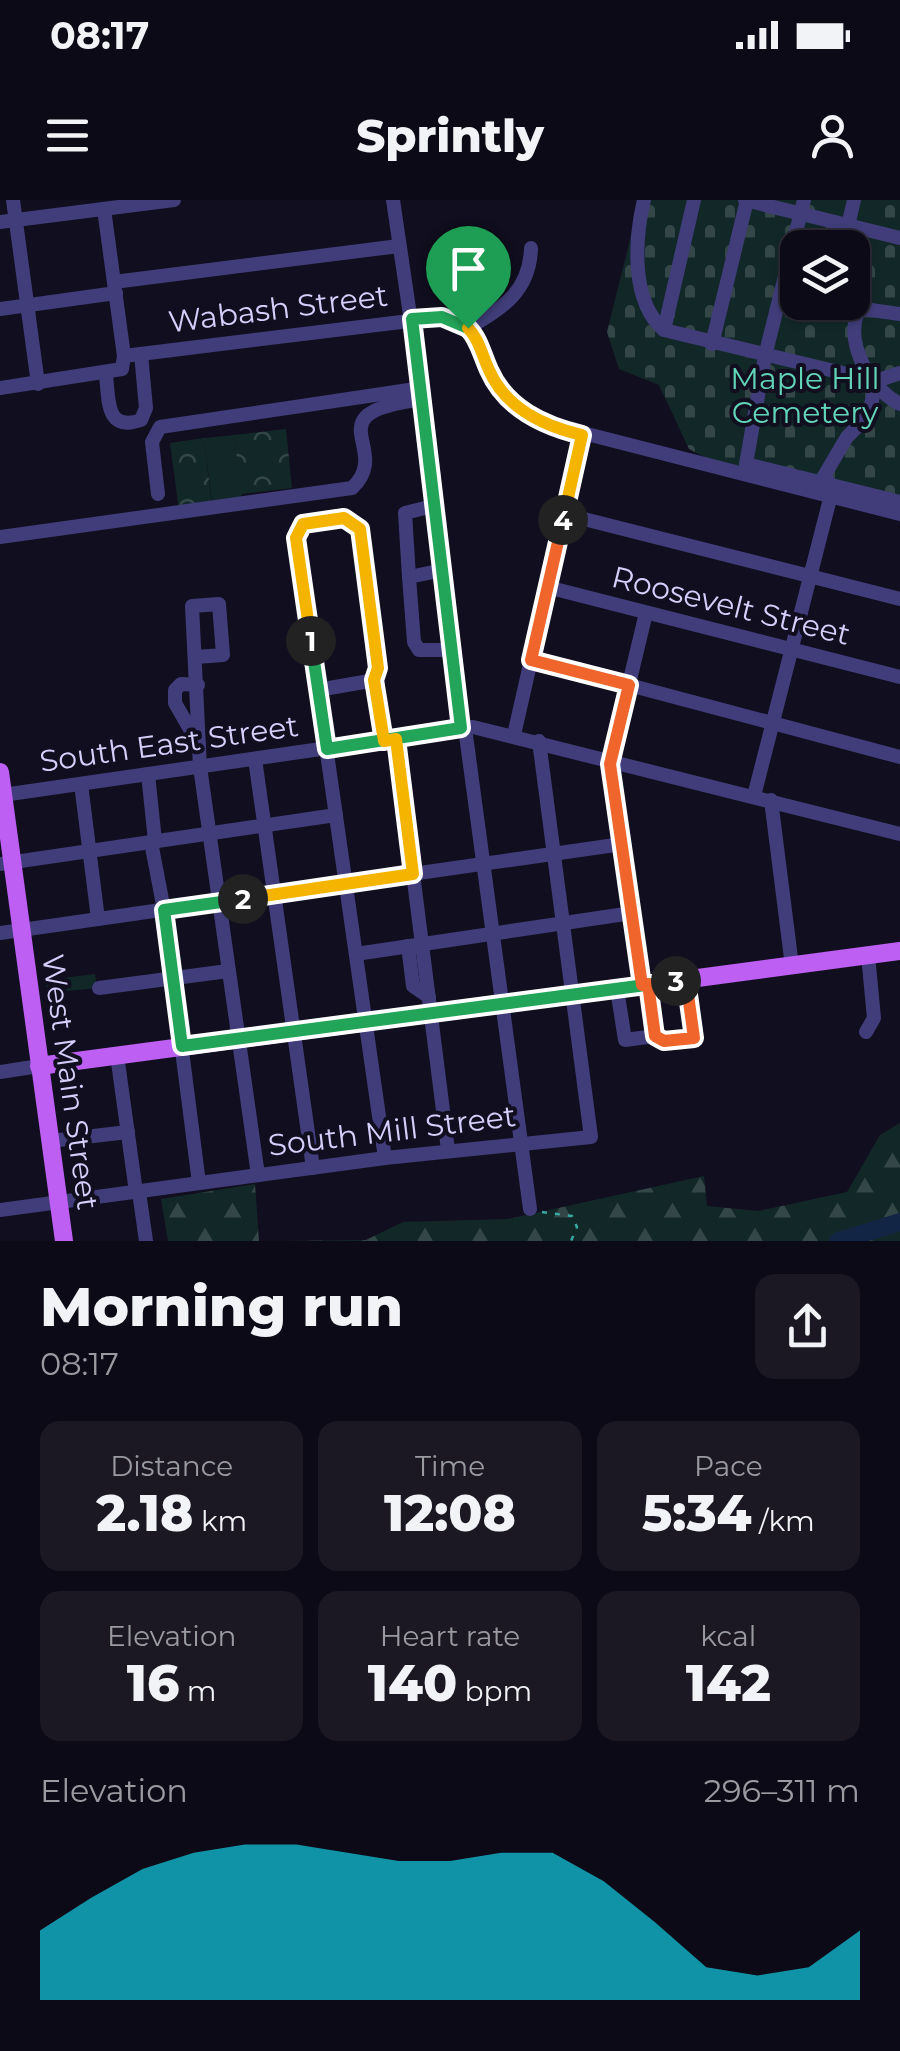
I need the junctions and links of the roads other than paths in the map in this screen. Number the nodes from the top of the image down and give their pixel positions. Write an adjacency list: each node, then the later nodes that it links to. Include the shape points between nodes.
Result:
1 (14, 200): 10 (street)
2 (392, 200): 14 (street)
3 (644, 200): 22 (street, via 637,263 647,304)
4 (694, 200): 22 (street)
5 (747, 200): 9 (street); 23 (street)
6 (854, 200): 12 (street)
7 (165, 201): 8 (street)
8 (101, 206): 10 (street); 16 (street)
9 (802, 208): 12 (street); 26 (street)
10 (16, 220): 11 (street); 17 (street)
11 (0, 222)
12 (848, 226): 13 (street)
13 (899, 236)
14 (399, 246): 16 (street); 20 (street)
15 (531, 248): 21 (street, via 517,293)
16 (115, 288): 17 (street); 25 (street)
17 (27, 305): 18 (street); 30 (street)
18 (0, 308)
19 (900, 314): 29 (street, via 864,308 854,323 854,346)
20 (412, 319): 21 (street, Wabash Street, via 442,317); 24 (street, Wabash Street); 32 (street)
21 (468, 328): 35 (street, via 514,404 544,424)
22 (664, 330): 23 (street)
23 (712, 344): 26 (street)
24 (141, 354): 25 (street, Wabash Street); 28 (street, via 141,420 128,424 110,416)
25 (124, 356): 28 (street, via 122,369)
26 (765, 356): 29 (street); 36 (street, via 746,464)
27 (900, 373): 29 (street)
28 (106, 375): 30 (street)
29 (876, 381): 33 (street); 34 (street)
30 (38, 384): 31 (street)
31 (0, 388)
32 (423, 394): 37 (street, via 160,427 152,442); 39 (street); 42 (street, via 380,404 368,414 361,428 364,470 352,488)
33 (897, 403): 34 (street)
34 (869, 415): 36 (street, via 828,464 824,476)
35 (582, 435): 36 (street); 40 (street)
36 (832, 492): 38 (street); 41 (street); 45 (street)
37 (158, 494)
38 (900, 502)
39 (437, 505): 43 (street); 44 (street, via 405,513)
40 (564, 514): 45 (street); 46 (street)
41 (900, 514)
42 (0, 537)
43 (443, 570): 44 (street); 49 (street)
44 (409, 576): 49 (street, via 418,650)
45 (810, 578): 47 (street); 50 (street)
46 (548, 588): 48 (street, Roosevelt Street); 52 (street)
47 (900, 599)
48 (646, 612): 50 (street, Roosevelt Street); 56 (street)
49 (451, 650): 59 (street)
50 (792, 650): 53 (street, Roosevelt Street); 58 (street)
51 (196, 657): 55 (street)
52 (531, 660): 56 (street); 60 (street)
53 (900, 677)
54 (374, 680): 57 (street); 57 (street, via 378,668 360,529 344,518 312,521 296,538); 61 (street)
55 (198, 685): 63 (street); 63 (street, via 181,684 175,703)
56 (629, 685): 58 (street); 67 (street)
57 (318, 690): 64 (street)
58 (773, 724): 65 (street); 72 (street)
59 (463, 728): 60 (street, South East Street); 61 (street, South East Street); 84 (street)
60 (514, 734): 62 (street, South East Street)
61 (390, 740): 64 (street, South East Street); 85 (street)
62 (539, 741): 67 (street, South East Street); 82 (street)
63 (200, 746): 68 (street)
64 (327, 749): 66 (street, South East Street); 75 (street)
65 (900, 756)
66 (255, 760): 68 (street, South East Street); 76 (street)
67 (612, 760): 72 (street, South East Street); 80 (street)
68 (200, 767): 70 (street, South East Street); 78 (street)
69 (0, 772): 74 (main road, West Main Street)
70 (148, 774): 71 (street, South East Street); 79 (street)
71 (80, 784): 74 (street, South East Street); 81 (street)
72 (754, 796): 73 (street, South East Street)
73 (770, 800): 77 (street, South East Street); 100 (street)
74 (2, 802): 83 (main road, West Main Street)
75 (336, 815): 76 (street); 86 (street)
76 (264, 826): 78 (street); 87 (street)
77 (899, 831)
78 (210, 834): 79 (street); 88 (street)
79 (153, 842): 81 (street); 89 (street)
80 (622, 844): 82 (street); 90 (street)
81 (89, 851): 83 (street); 91 (street)
82 (550, 854): 84 (street); 92 (street)
83 (6, 863): 93 (main road, West Main Street)
84 (483, 864): 85 (street); 94 (street)
85 (413, 874): 86 (street); 96 (street)
86 (346, 884): 87 (street); 98 (street)
87 (274, 894): 88 (street); 111 (street)
88 (219, 902): 89 (street); 101 (street)
89 (164, 910): 91 (street); 102 (street)
90 (632, 914): 92 (street); 104 (street)
91 (98, 919): 93 (street)
92 (562, 923): 94 (street); 107 (street)
93 (22, 930): 95 (street); 117 (main road, West Main Street)
94 (492, 932): 96 (street); 108 (street)
95 (0, 933)
96 (416, 945): 98 (street); 109 (street)
97 (900, 951): 99 (main road)
98 (356, 954): 110 (street)
99 (868, 955): 100 (main road); 112 (street, via 874,1018)
100 (792, 966): 103 (main road)
101 (228, 971): 102 (street); 114 (street)
102 (173, 978): 105 (street); 115 (street)
103 (686, 980): 104 (main road); 113 (street, via 694,1038)
104 (645, 985): 106 (main road); 113 (street)
105 (99, 988)
106 (616, 989): 107 (main road); 113 (street, via 625,1040)
107 (572, 995): 108 (main road); 121 (street, South Mill Street, via 590,1137)
108 (502, 1004): 109 (main road); 121 (street)
109 (430, 1006): 110 (main road); 122 (street)
110 (366, 1024): 111 (main road); 123 (street)
111 (292, 1032): 114 (main road); 124 (street)
112 (866, 1032)
113 (655, 1036)
114 (237, 1038): 115 (main road); 125 (street)
115 (182, 1046): 116 (main road); 126 (street)
116 (117, 1055): 117 (main road); 119 (street)
117 (39, 1066): 118 (street); 120 (main road, West Main Street)
118 (0, 1072)
119 (128, 1132): 120 (street); 127 (street)
120 (50, 1141): 128 (main road, West Main Street)
121 (521, 1142): 122 (street, South Mill Street); 129 (street)
122 (448, 1150): 123 (street, South Mill Street)
123 (384, 1158): 124 (street, South Mill Street)
124 (313, 1168): 125 (street, South Mill Street)
125 (258, 1175): 126 (street, South Mill Street)
126 (199, 1183): 127 (street, South Mill Street)
127 (137, 1192): 128 (street, South Mill Street); 132 (street)
128 (59, 1201): 130 (street, South Mill Street); 131 (main road, West Main Street)
129 (530, 1209)
130 (0, 1210)
131 (64, 1241)
132 (146, 1241)

